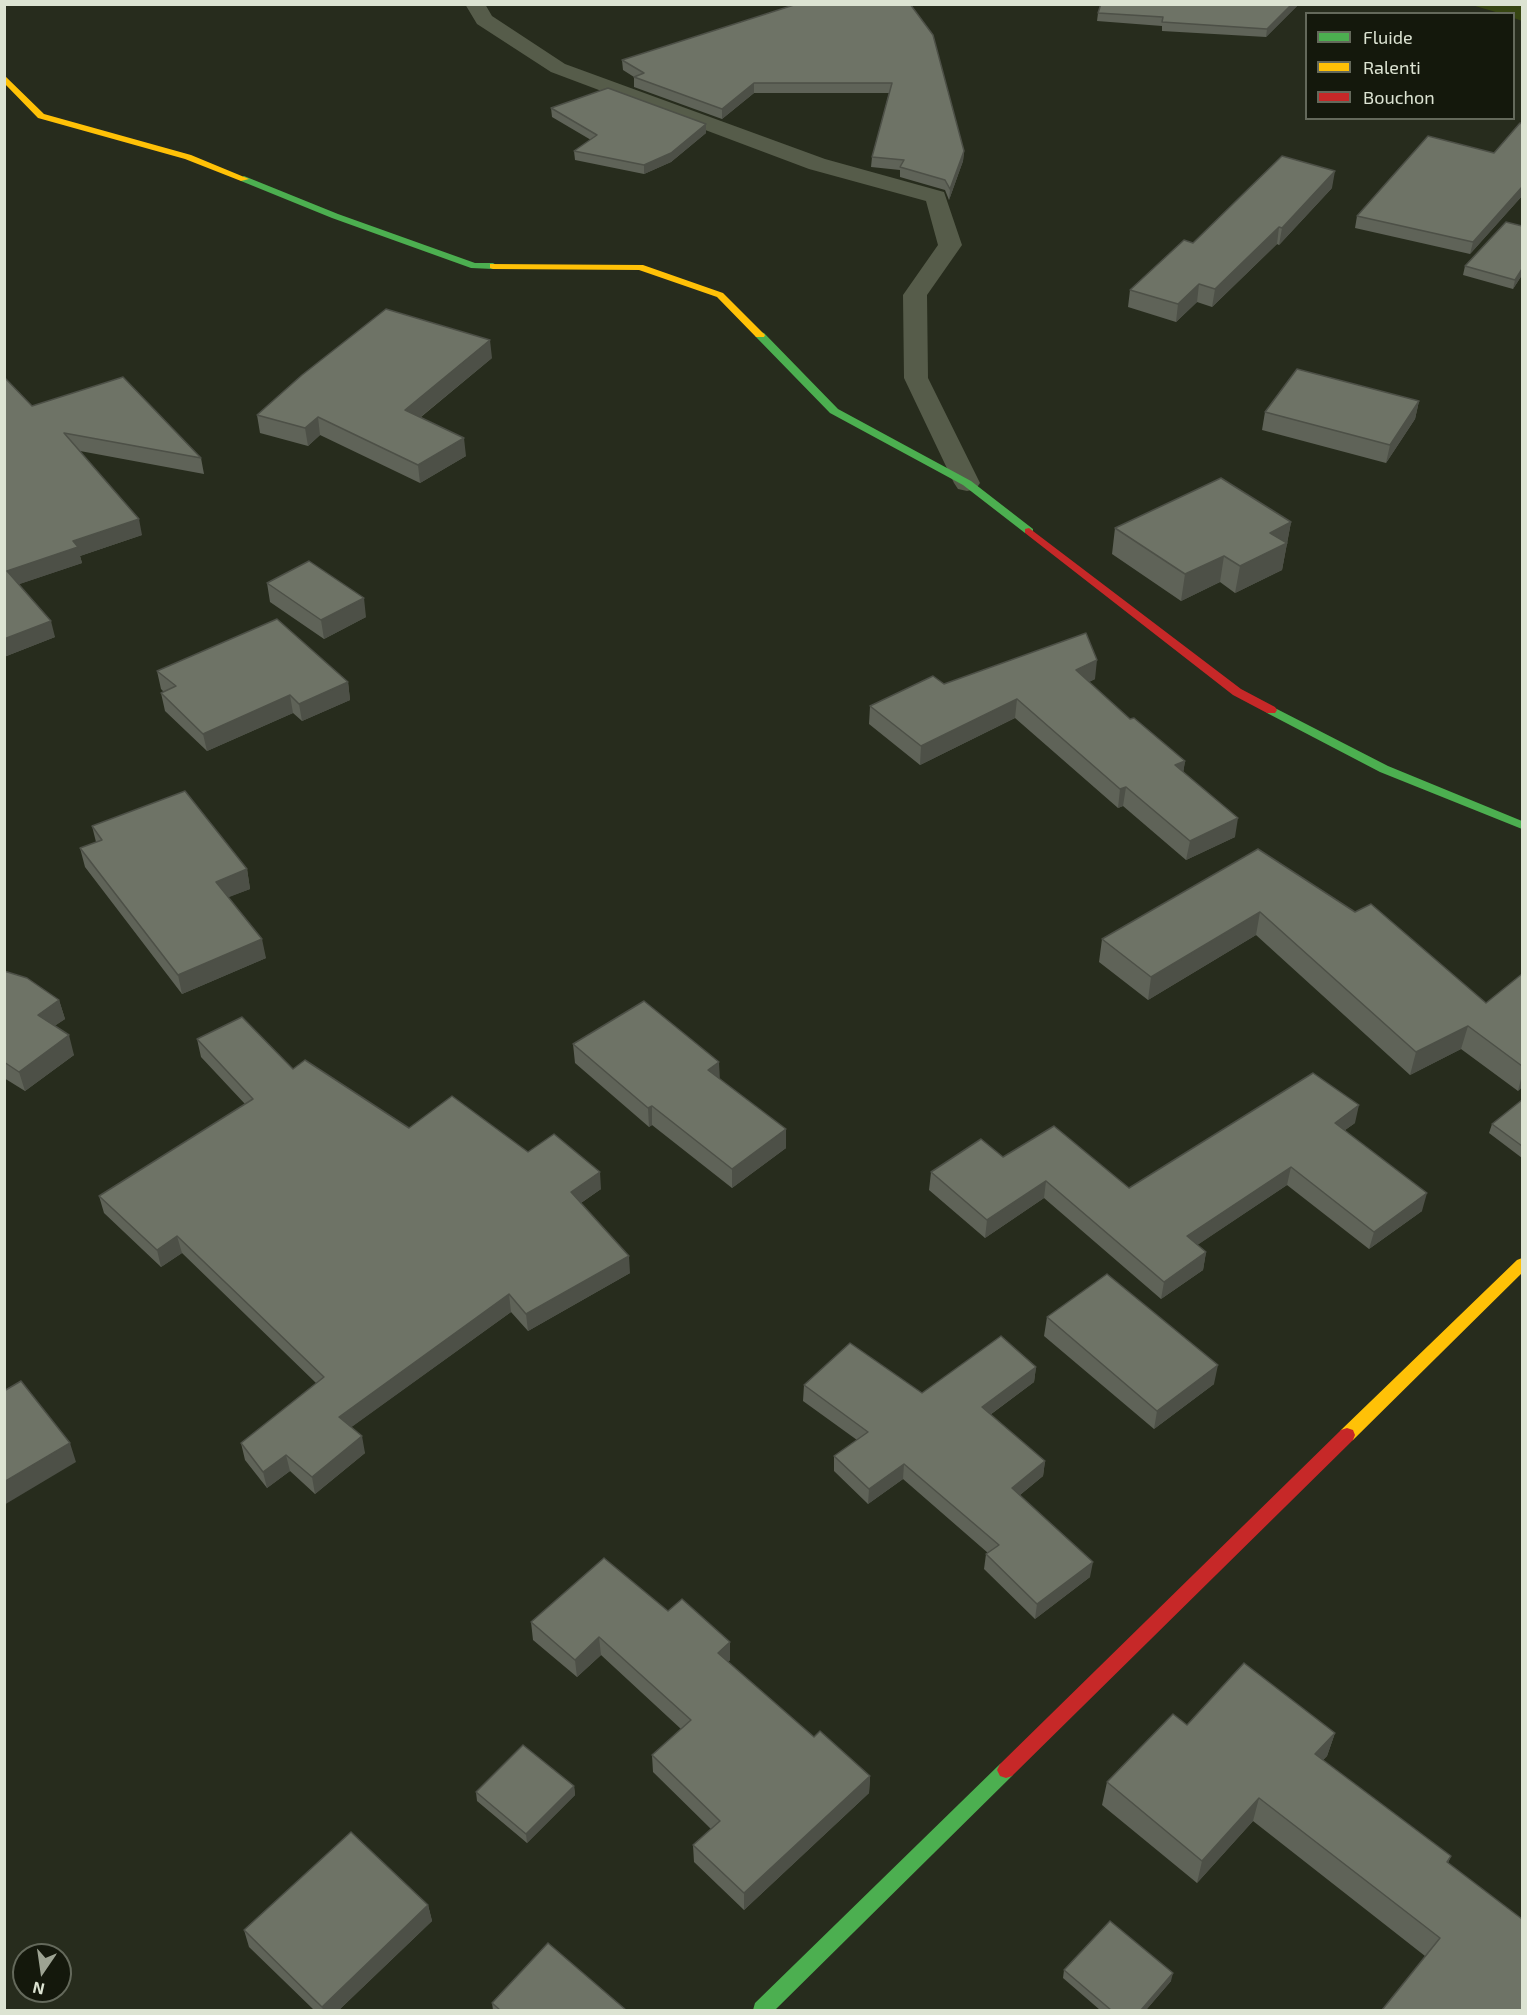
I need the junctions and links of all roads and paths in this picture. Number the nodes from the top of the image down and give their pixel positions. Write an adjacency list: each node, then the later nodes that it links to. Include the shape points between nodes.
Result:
1 (475, 4): 3 (street, via 484,20 558,68 817,164 936,196 950,245 915,295 916,378)
2 (4, 77): 3 (main road, via 41,116 188,157 474,267 640,267 720,295 834,411)
3 (967, 483): 4 (main road, via 1237,692 1384,769)
4 (1522, 825)
5 (1522, 1264): 6 (main road)
6 (762, 2010)

